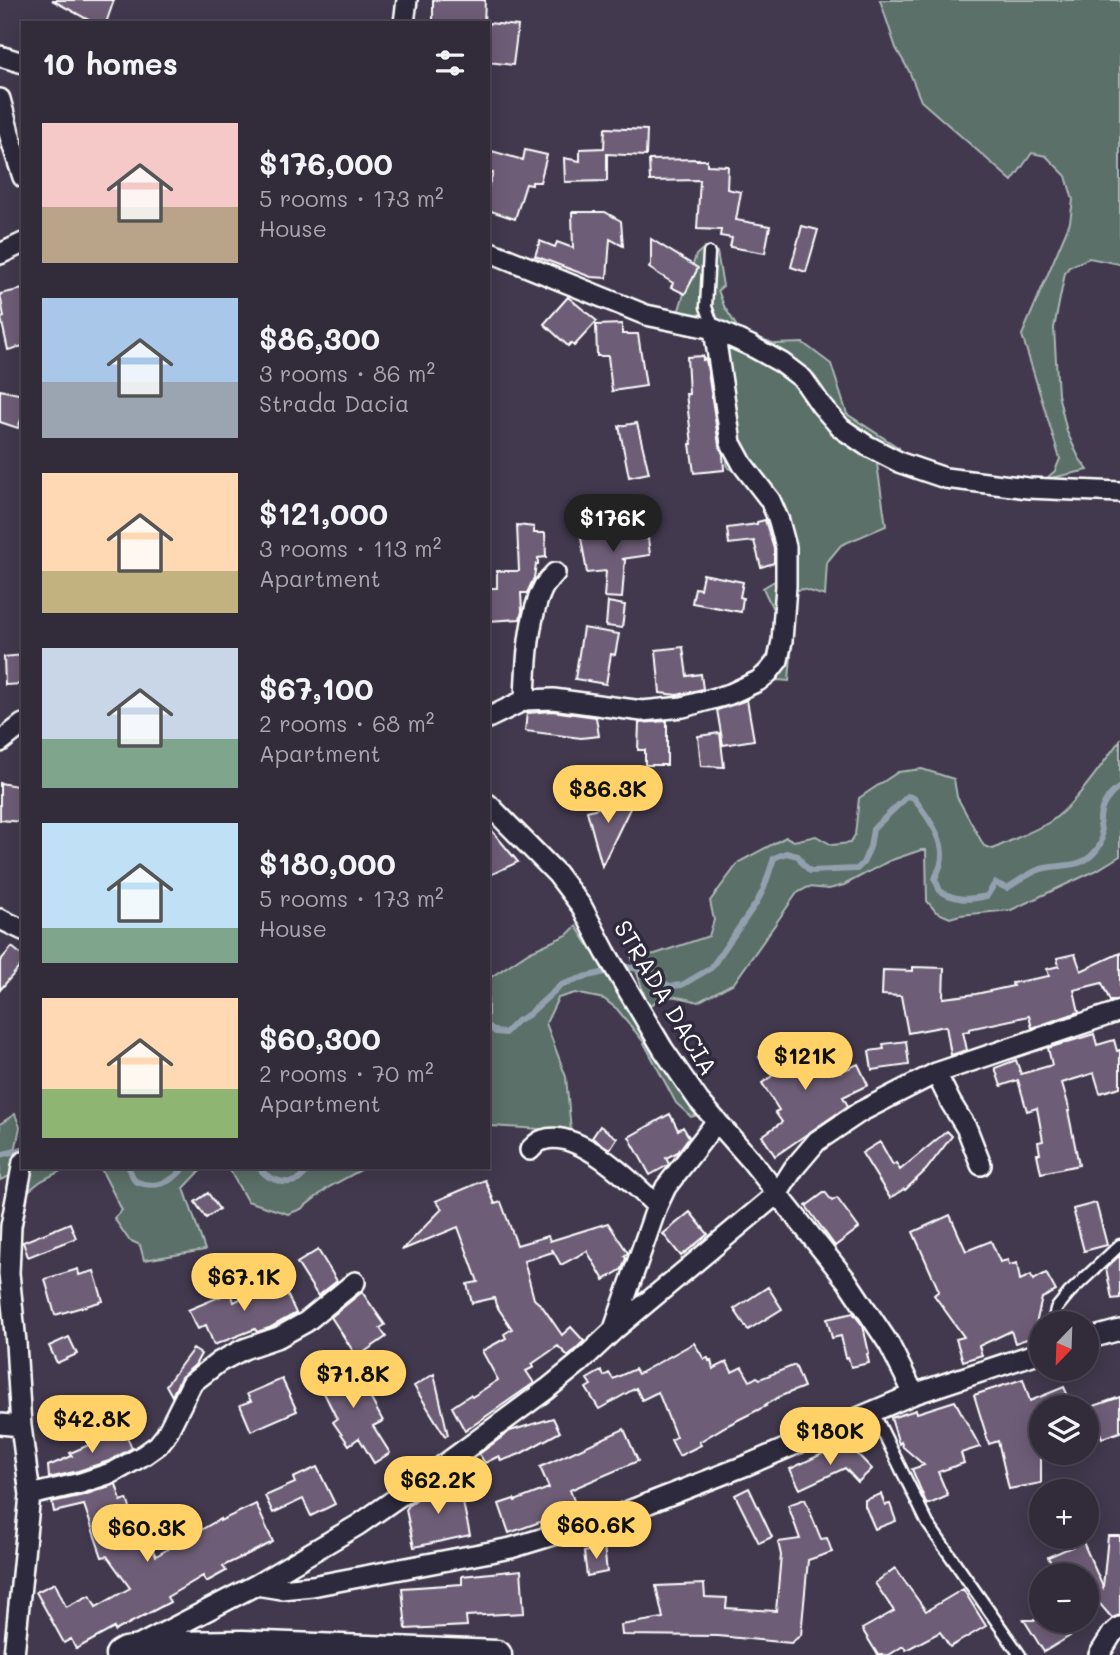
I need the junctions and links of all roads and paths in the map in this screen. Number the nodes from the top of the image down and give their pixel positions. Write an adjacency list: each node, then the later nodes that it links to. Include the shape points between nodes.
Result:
1 (407, 0): 2 (street)
2 (404, 21)
3 (0, 56): 4 (street)
4 (21, 62)
5 (0, 99): 6 (street)
6 (21, 171)
7 (21, 244): 10 (street)
8 (490, 252): 11 (street, via 646,315)
9 (709, 253): 11 (lane, via 706,307)
10 (0, 254)
11 (714, 329): 12 (street, via 782,363 803,379 841,428 901,463 945,478); 14 (street, via 731,443 771,500 786,547 778,660 758,681 683,707 642,710 553,699)
12 (1120, 492)
13 (555, 573): 14 (street, via 544,587 533,620)
14 (525, 701): 15 (street)
15 (490, 717)
16 (21, 726): 17 (street)
17 (0, 742)
18 (490, 806): 23 (street, STRADA DACIA, via 557,874 582,907 663,1049)
19 (0, 919): 20 (street)
20 (21, 929)
21 (1120, 1012): 22 (street)
22 (936, 1073): 25 (street); 27 (street, via 860,1112 817,1141)
23 (717, 1121): 27 (street, STRADA DACIA); 28 (street, via 666,1187)
24 (530, 1150): 28 (street, via 541,1140 559,1138 579,1145 621,1172)
25 (981, 1165)
26 (22, 1169): 39 (street, via 11,1226 9,1273)
27 (778, 1192): 32 (street); 36 (street, STRADA DACIA, via 854,1292)
28 (657, 1206): 32 (street)
29 (1120, 1245): 31 (lane)
30 (355, 1282): 40 (street, via 306,1322 219,1362 192,1383 158,1446 114,1472)
31 (1055, 1311)
32 (614, 1330): 41 (street, via 547,1389 437,1470 358,1525)
33 (1120, 1330): 34 (street)
34 (1099, 1336)
35 (1029, 1356): 36 (street)
36 (914, 1394): 37 (street)
37 (873, 1412): 41 (street, via 614,1517 511,1548 312,1586 281,1589); 46 (lane, via 928,1524)
38 (0, 1424): 39 (street)
39 (21, 1426): 40 (street)
40 (30, 1495): 44 (street)
41 (256, 1585): 43 (street)
42 (1120, 1627): 47 (street)
43 (123, 1654): 45 (main road, via 170,1646 242,1645)
44 (14, 1655)
45 (497, 1655)
46 (1020, 1655)
47 (1099, 1655)

